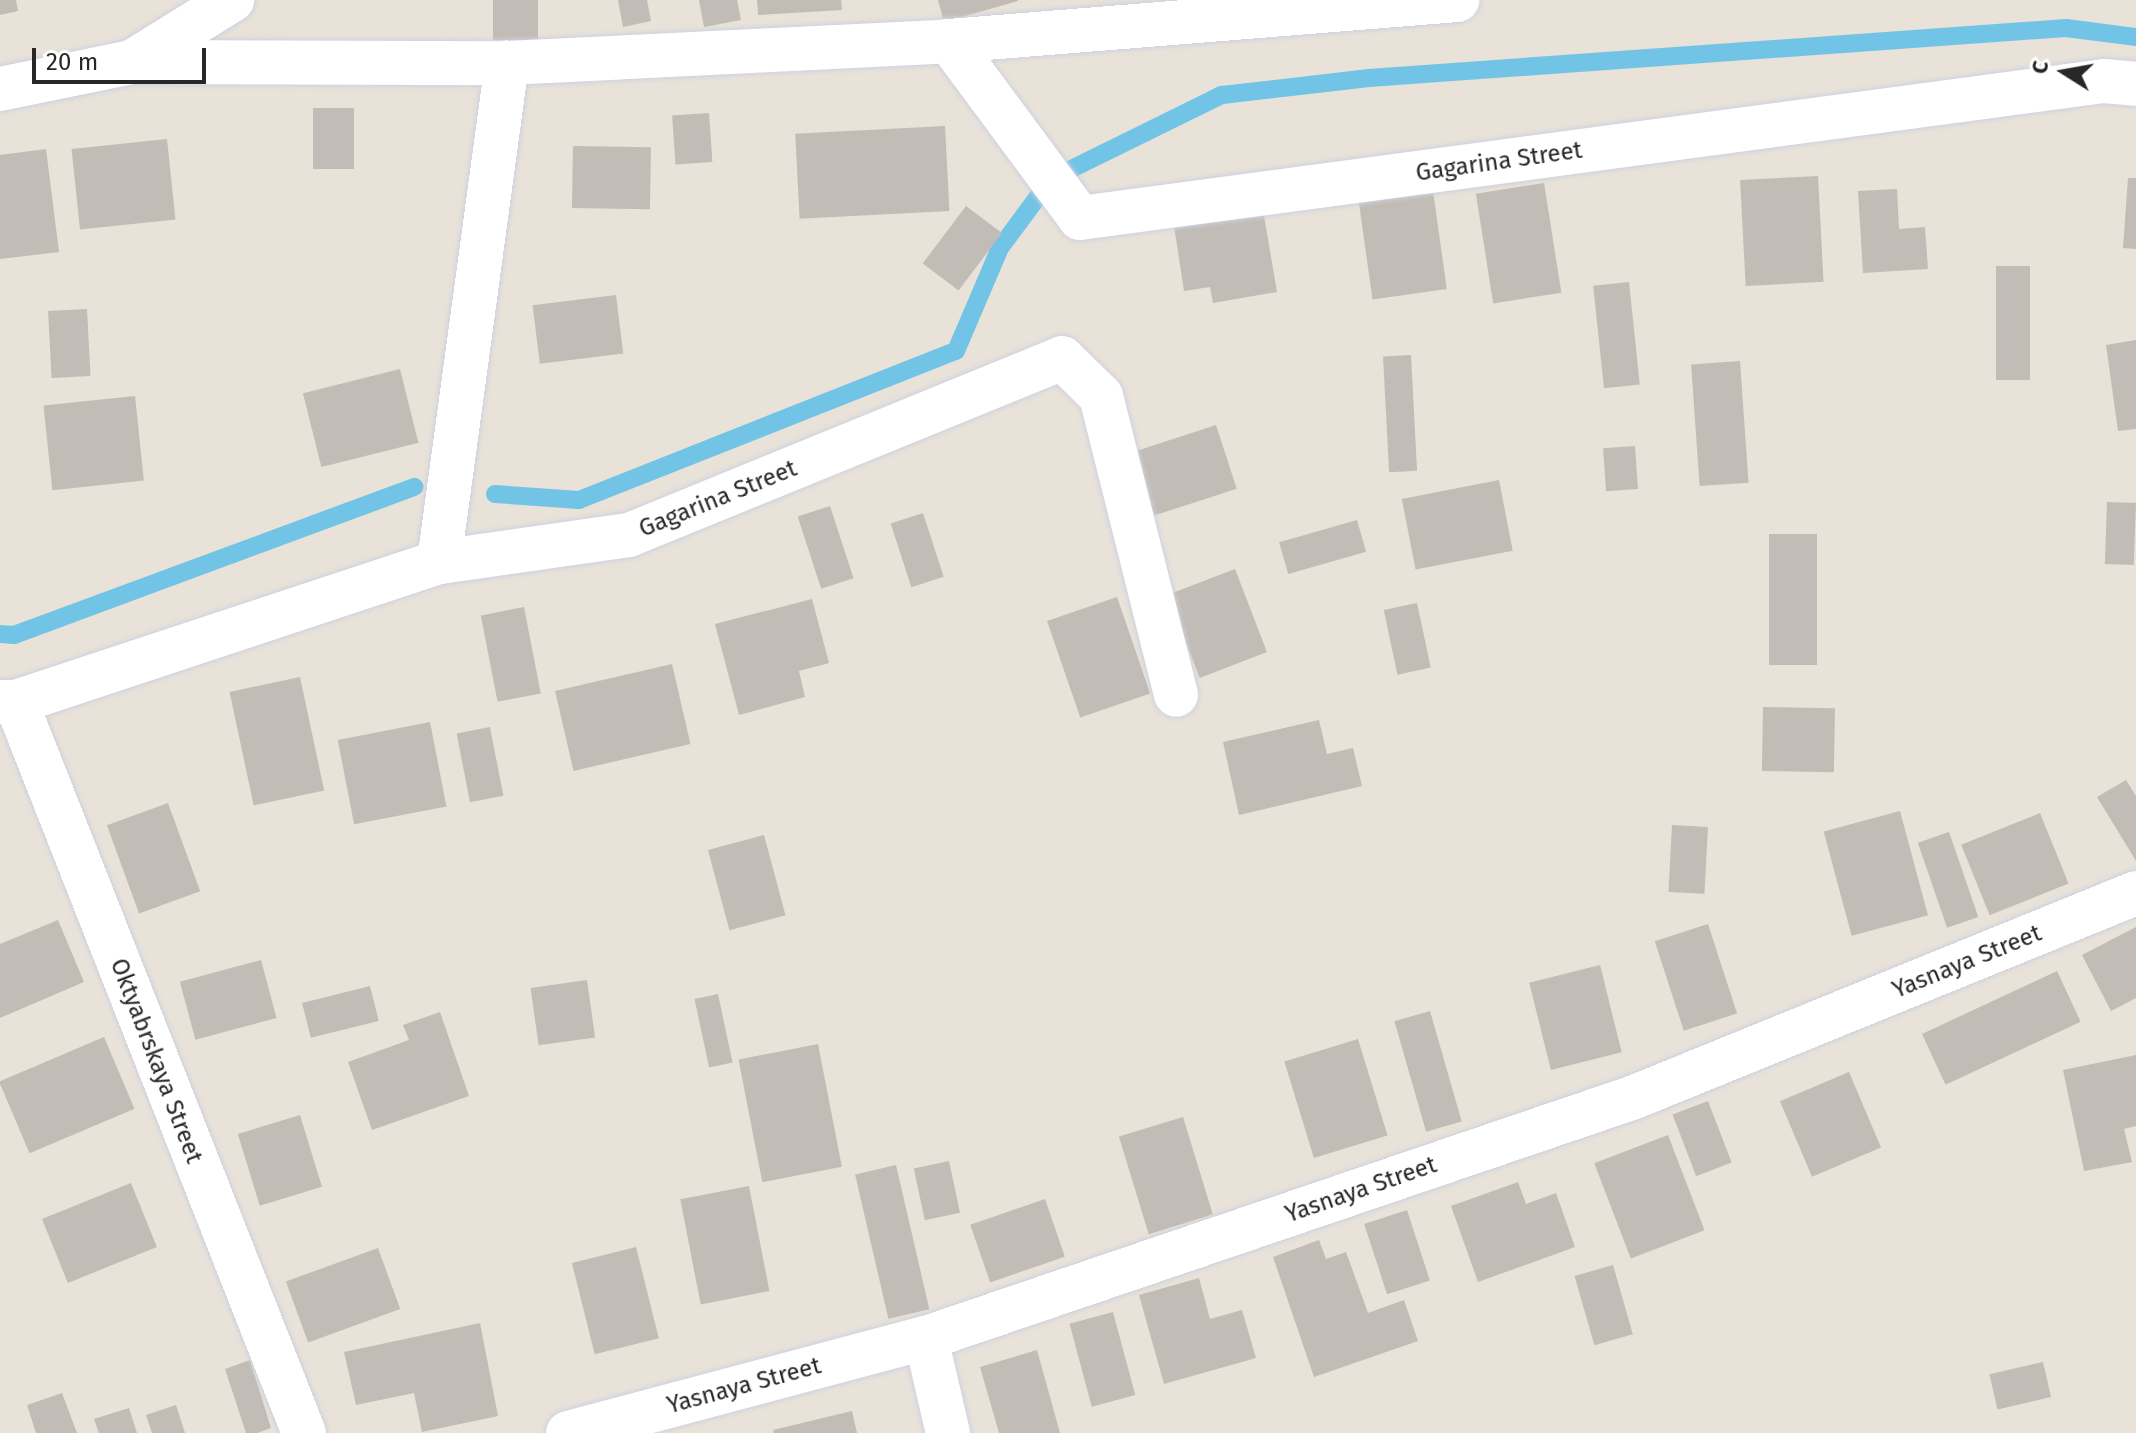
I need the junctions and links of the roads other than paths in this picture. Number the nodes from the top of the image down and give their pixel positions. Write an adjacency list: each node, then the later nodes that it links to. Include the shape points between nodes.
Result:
1 (232, 0): 4 (street)
2 (1457, 0): 3 (street)
3 (949, 41): 5 (street); 6 (street, Gagarina Street, via 1080,218 2104,81)
4 (132, 62): 5 (street); 7 (street)
5 (507, 63): 8 (street)
6 (2136, 84)
7 (0, 89)
8 (439, 562): 9 (street, Gagarina Street, via 629,535 1062,358 1101,396); 10 (street, Gagarina Street)
9 (1176, 695)
10 (8, 702): 13 (street, Oktyabrskaya Street)
11 (2136, 893): 12 (street, Yasnaya Street, via 1632,1098)
12 (926, 1338): 14 (street, Yasnaya Street); 15 (street)
13 (304, 1433)
14 (568, 1433)
15 (948, 1433)

